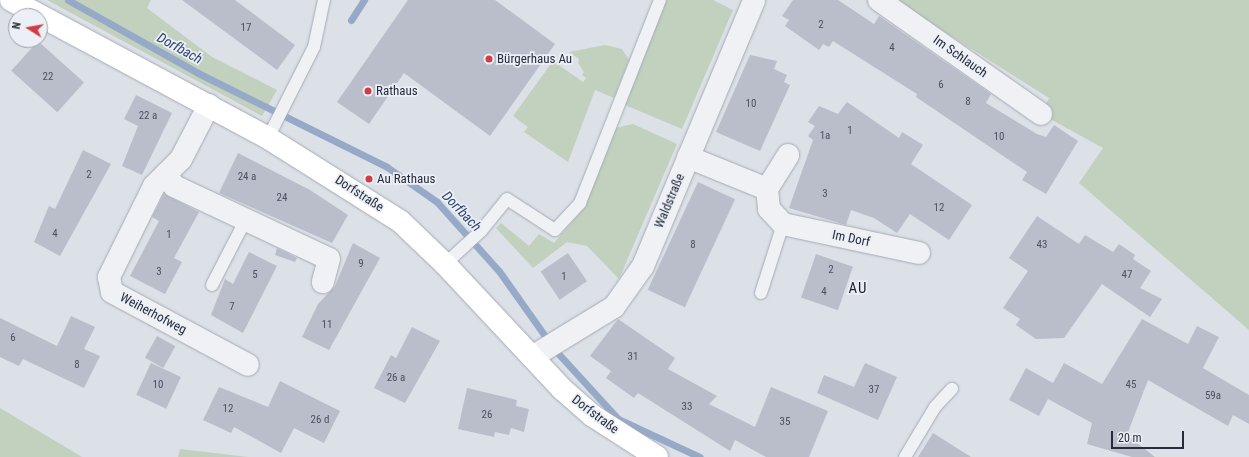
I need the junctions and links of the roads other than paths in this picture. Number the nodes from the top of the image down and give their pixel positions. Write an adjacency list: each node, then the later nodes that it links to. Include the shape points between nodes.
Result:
1 (11, 0): 6 (main road, Dorfstraße)
2 (324, 0): 8 (lane, via 314,47)
3 (660, 0): 16 (lane, via 580,203 555,230 546,227 507,199)
4 (754, 0): 10 (street, Waldstraße)
5 (879, 0): 7 (street, Im Schlauch)
6 (208, 105): 8 (main road, Dorfstraße); 11 (street, Weiherhofweg, via 181,159)
7 (1042, 114)
8 (273, 130): 16 (main road, Dorfstraße, via 400,221)
9 (788, 155): 12 (street)
10 (688, 157): 12 (street); 20 (street, Waldstraße, via 643,266 614,307)
11 (166, 174): 13 (street, via 174,186); 21 (street, Weiherhofweg, via 154,186 109,277 112,292)
12 (768, 189): 14 (street, via 770,209)
13 (245, 221): 17 (street, via 329,259); 18 (lane)
14 (783, 224): 15 (street, Im Dorf); 19 (lane)
15 (919, 253)
16 (446, 264): 20 (main road, Dorfstraße)
17 (323, 282)
18 (212, 285)
19 (761, 293)
20 (537, 355): 23 (main road, Dorfstraße, via 592,416)
21 (248, 365)
22 (952, 389): 24 (lane, via 935,407)
23 (657, 457)
24 (905, 457)

